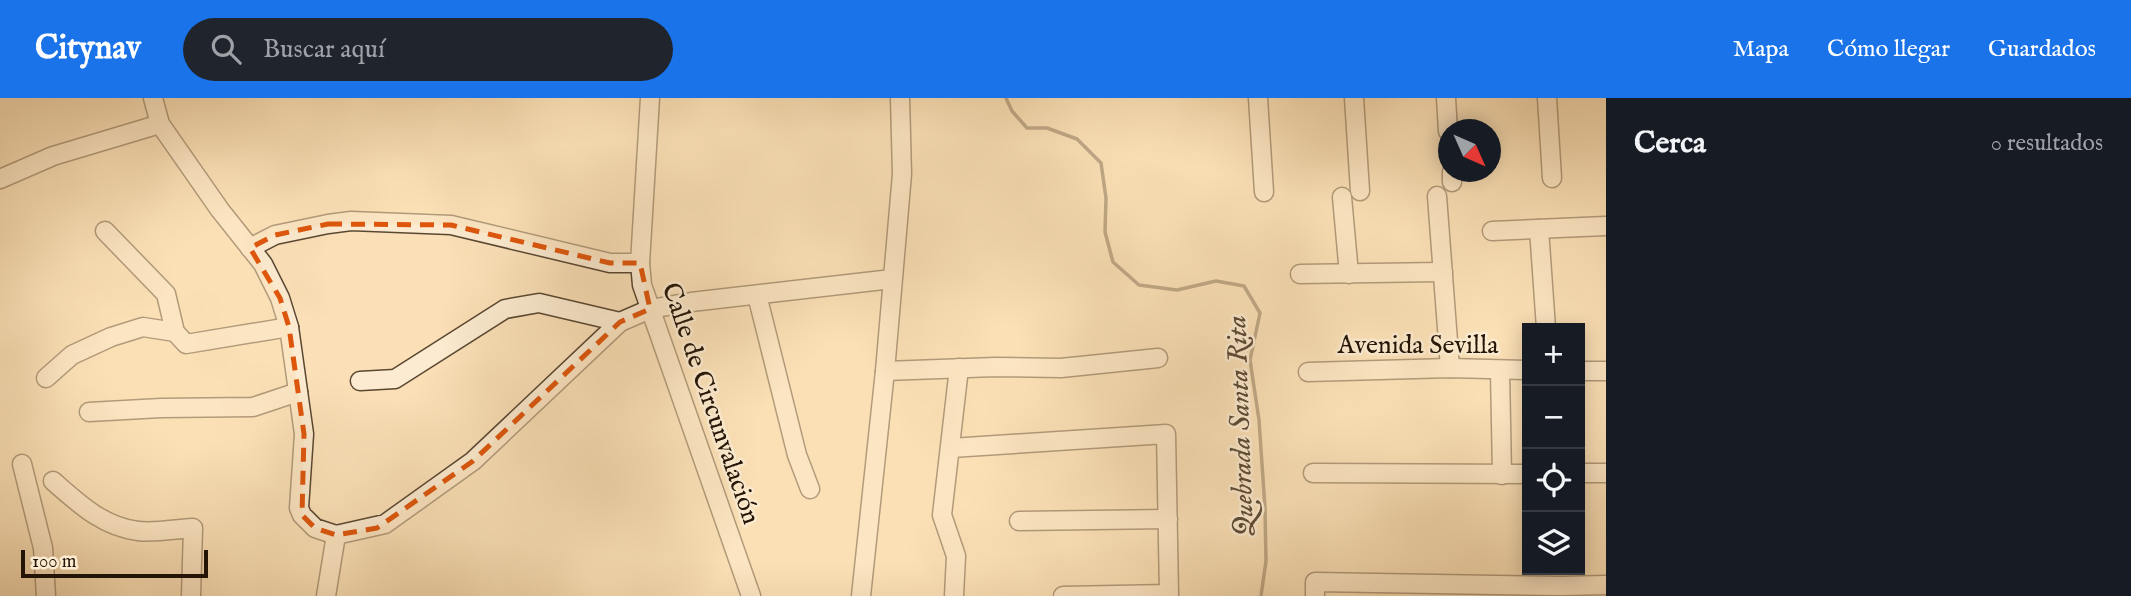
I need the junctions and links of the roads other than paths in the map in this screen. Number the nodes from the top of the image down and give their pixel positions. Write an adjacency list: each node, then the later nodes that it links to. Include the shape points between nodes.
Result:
1 (153, 98): 9 (street)
2 (650, 98): 21 (street, Calle de Circunvalación)
3 (900, 98): 25 (street, via 902,174)
4 (1258, 98): 13 (street)
5 (1354, 98): 12 (street)
6 (1446, 98): 8 (street)
7 (1547, 98): 10 (street)
8 (1447, 119)
9 (160, 124): 11 (street, via 53,156); 20 (street)
10 (1552, 178)
11 (0, 179)
12 (1360, 191)
13 (1264, 192)
14 (1437, 196): 22 (street)
15 (1342, 197): 24 (street)
16 (1606, 226): 17 (street)
17 (1539, 229): 18 (street); 29 (street)
18 (1492, 231)
19 (105, 232): 31 (street, via 166,294)
20 (250, 248): 21 (street, via 275,235 351,221 450,225 610,263); 30 (street, via 281,298)
21 (640, 263): 27 (street, Calle de Circunvalación)
22 (1443, 272): 24 (street); 33 (street)
23 (1300, 274): 24 (street)
24 (1349, 274)
25 (891, 279): 26 (street); 37 (street)
26 (757, 295): 27 (street); 53 (street, via 797,455)
27 (650, 309): 28 (street); 61 (street, Calle de Circunvalación)
28 (620, 322): 42 (street, via 539,303 505,309 395,379); 56 (street, via 473,461 384,524)
29 (1546, 323)
30 (289, 327): 31 (street, via 186,344); 43 (street)
31 (175, 332): 41 (street, via 143,327 111,337 72,355)
32 (1158, 358): 34 (street, via 1061,368)
33 (1450, 368): 35 (street, Avenida Sevilla); 40 (street, Avenida Sevilla)
34 (959, 369): 37 (street); 45 (street)
35 (1500, 370): 36 (street, Avenida Sevilla); 51 (street)
36 (1522, 370)
37 (885, 371): 62 (street)
38 (1585, 371): 39 (street)
39 (1606, 371)
40 (1308, 372)
41 (46, 378)
42 (360, 381)
43 (298, 392): 44 (street, via 253,407); 56 (street, via 304,434 299,508 315,528)
44 (89, 412)
45 (951, 448): 54 (street, via 1166,434); 63 (street, via 942,515 956,556)
46 (22, 464): 58 (street, via 43,548)
47 (1313, 473): 51 (street)
48 (1585, 473): 49 (street)
49 (1606, 473)
50 (1522, 474): 51 (street)
51 (1502, 475)
52 (53, 481): 59 (street, via 102,520 138,531 193,528)
53 (810, 489)
54 (1168, 519): 55 (street); 64 (street, via 1169,594)
55 (1018, 521)
56 (336, 535): 60 (street)
57 (1606, 585): 65 (street, via 1315,582)
58 (46, 596)
59 (191, 596)
60 (326, 596)
61 (751, 596)
62 (861, 596)
63 (954, 596)
64 (1063, 596)
65 (1315, 596)

